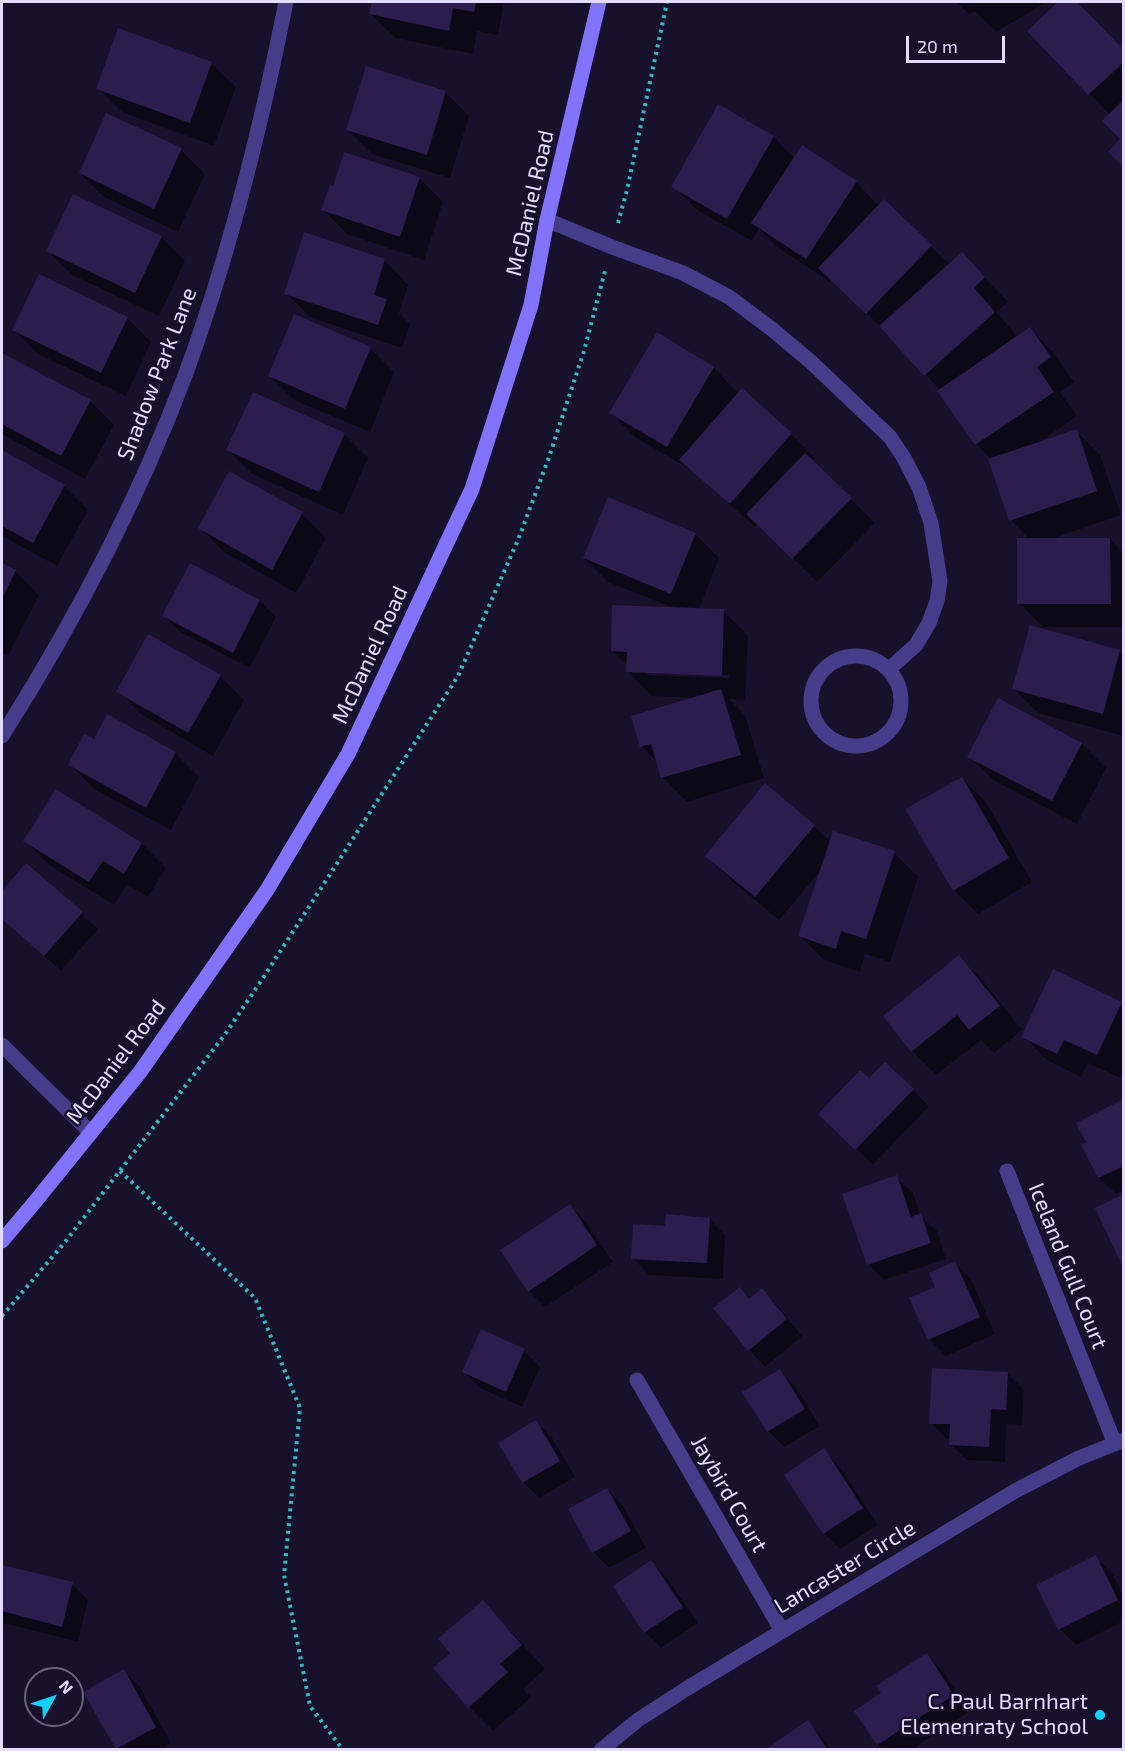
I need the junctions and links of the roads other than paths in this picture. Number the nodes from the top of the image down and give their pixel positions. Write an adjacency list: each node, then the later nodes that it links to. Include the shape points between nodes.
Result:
1 (286, 2): 5 (street, Shadow Park Lane, via 242,192 186,372 141,481 89,589)
2 (599, 2): 3 (main road, McDaniel Road)
3 (547, 220): 4 (street, via 683,273 729,297 811,362 890,437 922,496 931,523 939,581 937,601 925,631 916,645); 7 (main road, McDaniel Road, via 531,305 472,489 348,754 267,890 140,1072)
4 (889, 669): 4 (street, via 872,658 851,656 832,662 817,676 811,696 813,716 824,733 841,744 861,747 888,733 902,706 900,686)
5 (2, 736)
6 (2, 1045): 7 (street)
7 (91, 1133): 9 (main road, McDaniel Road)
8 (1007, 1171): 11 (street, Iceland Gull Court)
9 (2, 1241)
10 (637, 1380): 12 (street, Jaybird Court)
11 (1119, 1442): 12 (street, Lancaster Circle, via 1014,1491)
12 (782, 1631): 13 (street, Lancaster Circle, via 638,1720)
13 (601, 1749)

